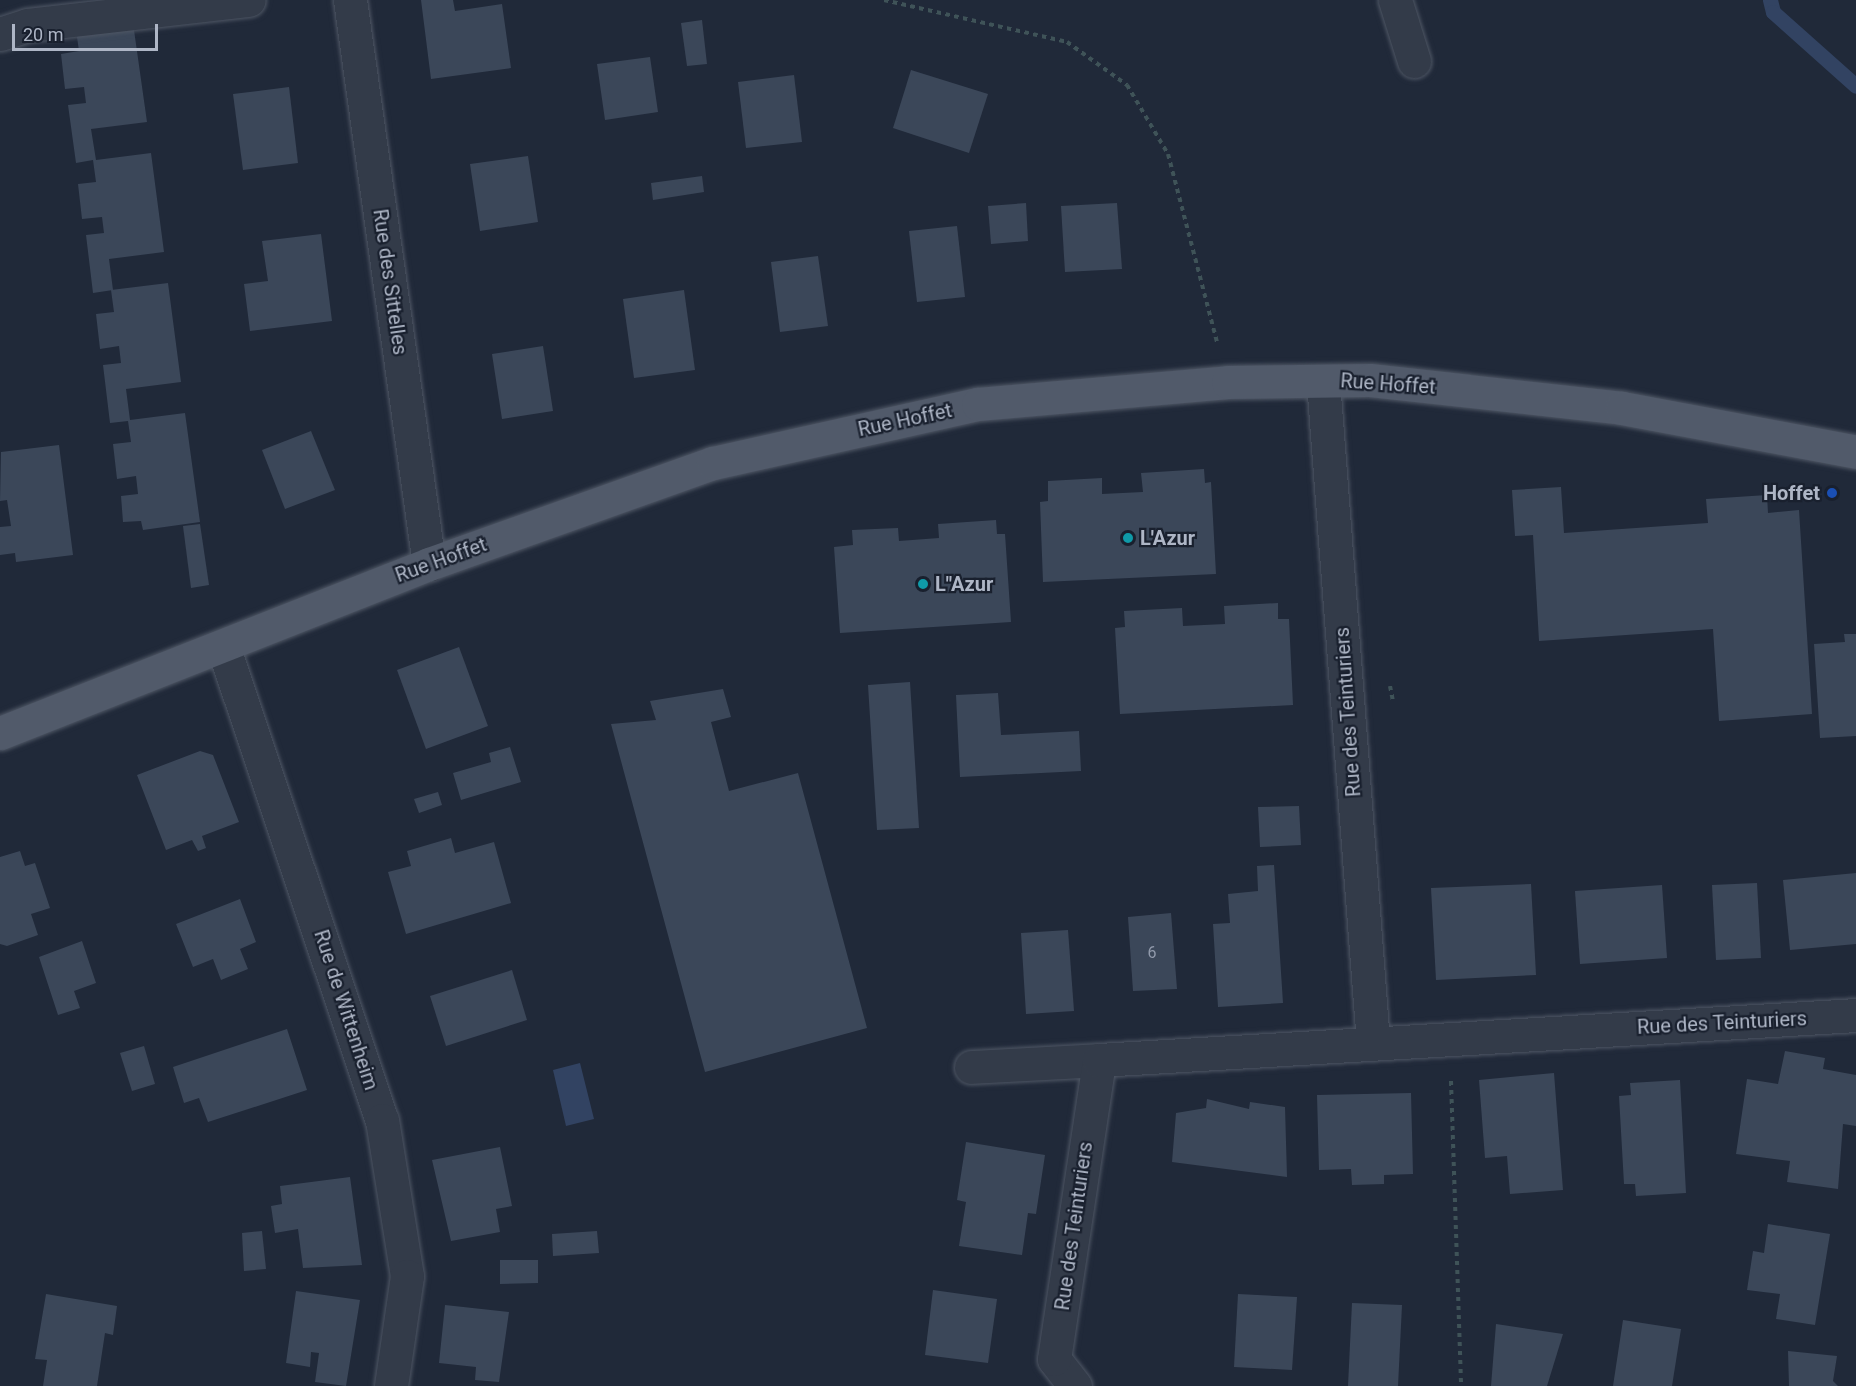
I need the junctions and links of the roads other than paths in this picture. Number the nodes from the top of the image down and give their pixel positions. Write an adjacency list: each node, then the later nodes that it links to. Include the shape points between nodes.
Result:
1 (249, 0): 4 (street, via 28,25)
2 (350, 0): 8 (street, Rue des Sittelles)
3 (1395, 0): 5 (street)
4 (0, 34)
5 (1414, 61)
6 (1323, 381): 7 (main road, Rue Hoffet, via 1370,380 1622,408); 8 (main road, Rue Hoffet, via 1228,382 978,404 713,463); 12 (street, Rue des Teinturiers)
7 (1856, 452)
8 (429, 564): 9 (main road, Rue Hoffet)
9 (222, 646): 10 (main road, Rue Hoffet); 17 (street, Rue de Wittenheim, via 382,1120 407,1276)
10 (0, 733)
11 (1856, 1015): 12 (street, Rue des Teinturiers)
12 (1372, 1043): 13 (street, Rue des Teinturiers)
13 (1099, 1060): 14 (street, Rue des Teinturiers); 16 (street, Rue des Teinturiers)
14 (1058, 1063): 15 (street, Rue des Teinturiers); 16 (street)
15 (971, 1067)
16 (1091, 1112): 18 (street, Rue des Teinturiers, via 1054,1359)
17 (391, 1386)
18 (1075, 1386)

